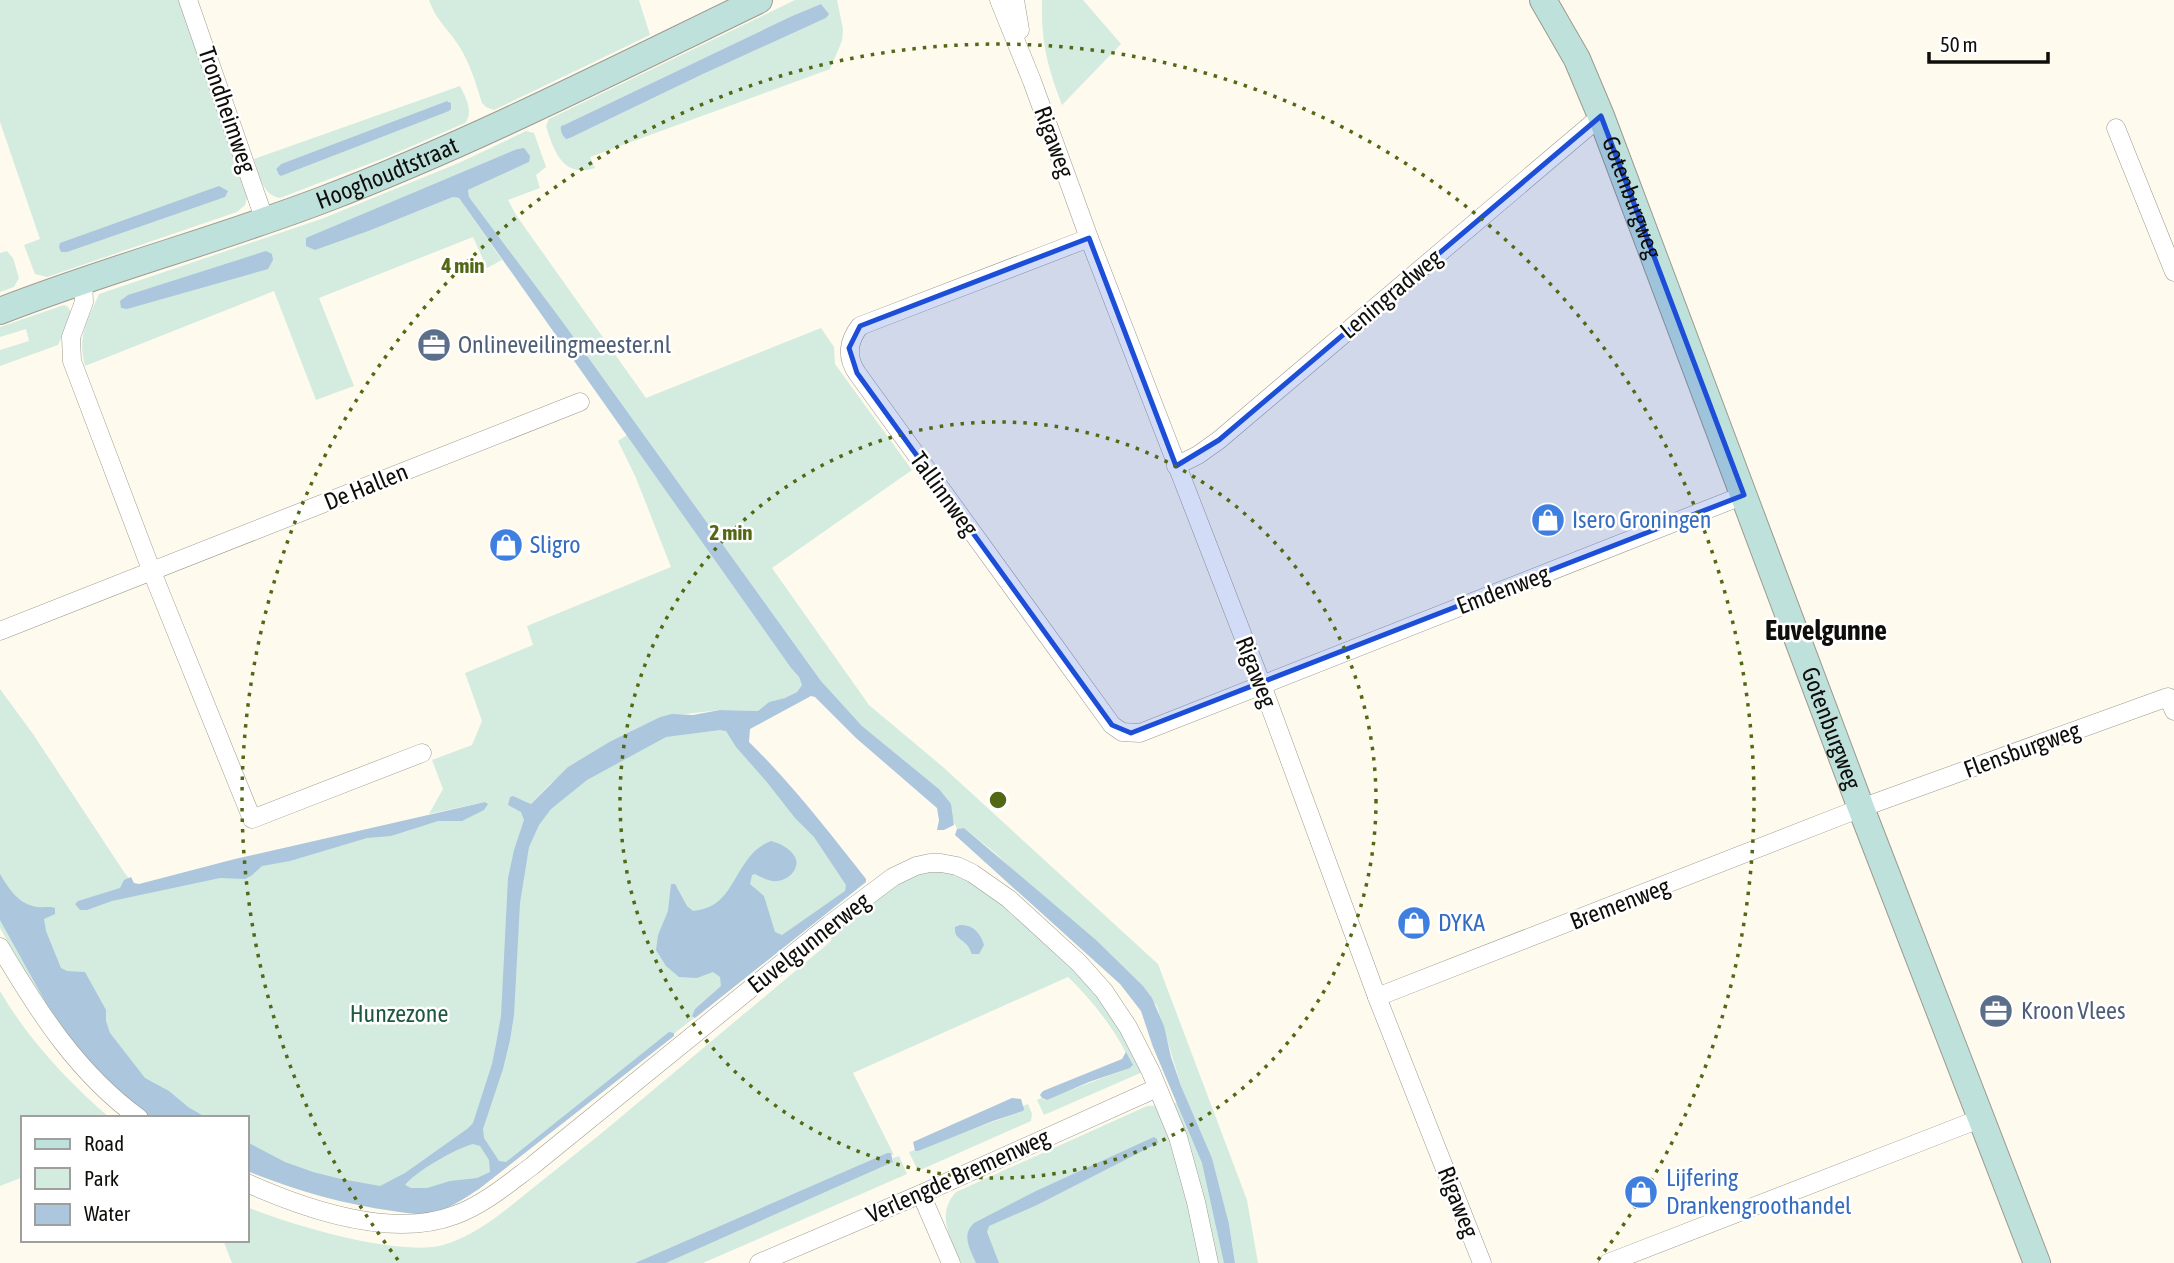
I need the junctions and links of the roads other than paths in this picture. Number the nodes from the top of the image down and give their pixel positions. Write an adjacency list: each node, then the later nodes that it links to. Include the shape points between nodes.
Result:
1 (188, 0): 9 (street, Trondheimweg)
2 (759, 0): 9 (street, Hooghoudtstraat, via 455,146)
3 (999, 0): 6 (street, Rigaweg)
4 (1015, 0): 6 (street, Rigaweg)
5 (1543, 0): 7 (street, Gotenburgweg, via 1577,59)
6 (1032, 81): 10 (street, Rigaweg)
7 (1601, 116): 15 (street, Leningradweg, via 1219,440); 16 (street, Gotenburgweg)
8 (2116, 128): 11 (street)
9 (265, 221): 12 (street, Hooghoudtstraat)
10 (1089, 238): 15 (street, Rigaweg); 19 (street, Tallinnweg, via 860,326 851,340 850,361 1112,725 1122,732 1140,733)
11 (2174, 272)
12 (83, 280): 13 (street, Hooghoudtstraat); 17 (street, via 84,302 71,337 72,361)
13 (0, 311)
14 (580, 402): 17 (street, De Hallen)
15 (1176, 466): 19 (street, Rigaweg)
16 (1744, 495): 19 (street, Emdenweg); 22 (street, Gotenburgweg)
17 (152, 572): 18 (street, De Hallen); 21 (street, via 252,819)
18 (0, 631)
19 (1262, 685): 24 (street, Rigaweg)
20 (2172, 701): 22 (street, Flensburgweg)
21 (422, 753)
22 (1861, 808): 24 (street, Bremenweg); 27 (street, Gotenburgweg)
23 (0, 947): 26 (street, via 68,1051)
24 (1377, 998): 33 (street, Rigaweg)
25 (1157, 1088): 28 (street, Euvelgunnerweg, via 1128,1027 1079,963 1009,899 972,873 930,863 882,885 532,1167 459,1214 411,1224 364,1220 296,1203); 29 (street, Verlengde Bremenweg); 32 (street, Euvelgunnerweg, via 1178,1137)
26 (137, 1116)
27 (1982, 1118): 34 (street); 35 (street, Gotenburgweg)
28 (248, 1183)
29 (921, 1194): 30 (street, Verlengde Bremenweg); 31 (street)
30 (759, 1263)
31 (951, 1263)
32 (1209, 1263)
33 (1482, 1263)
34 (1608, 1263)
35 (2037, 1263)

